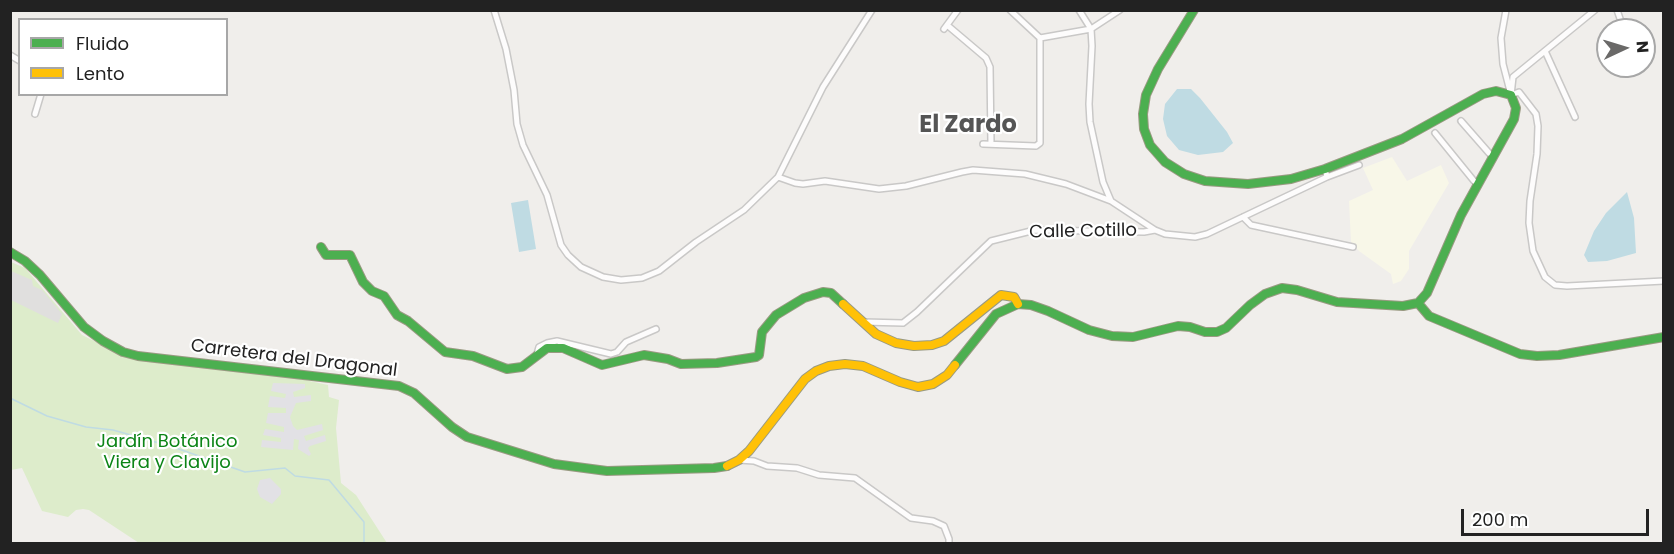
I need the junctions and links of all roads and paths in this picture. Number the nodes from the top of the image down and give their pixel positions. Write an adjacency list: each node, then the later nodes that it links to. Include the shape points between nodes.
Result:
1 (494, 10): 24 (street, via 506,50 523,145 547,195 561,244 581,267 621,280 659,271 744,210)
2 (872, 10): 24 (street, via 823,87)
3 (958, 10): 20 (street, via 945,27 986,58 990,67)
4 (1010, 10): 11 (street)
5 (1079, 10): 10 (street)
6 (1120, 10): 10 (street)
7 (1194, 10): 23 (main road, via 1146,95 1144,129 1150,145 1165,162 1184,174 1225,184 1269,183)
8 (1506, 10): 13 (street, via 1501,38)
9 (1594, 10): 12 (street)
10 (1091, 29): 11 (street); 27 (street, via 1090,122)
11 (1040, 38): 20 (street, via 1040,143)
12 (1545, 51): 13 (street, via 1514,77); 16 (street)
13 (1511, 95): 23 (main road, via 1496,91 1483,94 1402,139); 33 (street, via 1519,92 1536,114 1538,153 1529,223 1533,251 1545,277 1555,285); 34 (main road, via 1516,108 1514,119 1461,215 1431,286)
14 (40, 96): 15 (street)
15 (36, 114)
16 (1575, 117)
17 (1461, 121): 21 (street)
18 (1436, 133): 26 (street)
19 (983, 144): 20 (street)
20 (991, 144)
21 (1489, 153)
22 (1359, 165): 25 (street)
23 (1325, 169): 25 (street)
24 (778, 177): 27 (street, via 803,184 825,181 879,189 973,170 1015,173 1047,178)
25 (1327, 177): 28 (street)
26 (1474, 181)
27 (1111, 201): 29 (street)
28 (1243, 217): 29 (street, via 1195,237); 31 (street, via 1251,225)
29 (1155, 230): 36 (street, Calle Cotillo, via 1035,230 991,241 903,323)
30 (321, 247): 39 (main road, via 326,255 350,255 363,282 384,296 397,315 445,352 473,356 507,369 522,367)
31 (1353, 247)
32 (10, 252): 40 (main road, Carretera del Dragonal, via 40,275 84,327 123,352 399,386 414,393 467,437 581,469 714,468)
33 (1664, 281)
34 (1418, 303): 35 (main road, via 1403,306 1337,302 1282,288 1265,294 1216,332 1178,326 1133,337 1089,330 1048,310); 38 (main road, via 1429,316 1520,354 1559,355)
35 (1018, 304): 36 (main road, via 1014,297 1000,295 957,332 932,345 896,343 876,334); 40 (main road, via 996,314 947,375 933,384 918,387 863,366 829,366 816,371 805,379)
36 (864, 322): 39 (main road, via 831,293 823,292 776,315 762,332 756,357 681,364 644,355 602,365 563,348 547,348)
37 (656, 329): 39 (street, via 626,342 611,354 557,341 539,347)
38 (1664, 337)
39 (537, 354)
40 (739, 460): 41 (street, via 855,478 911,518 933,520 944,526)
41 (949, 543)

